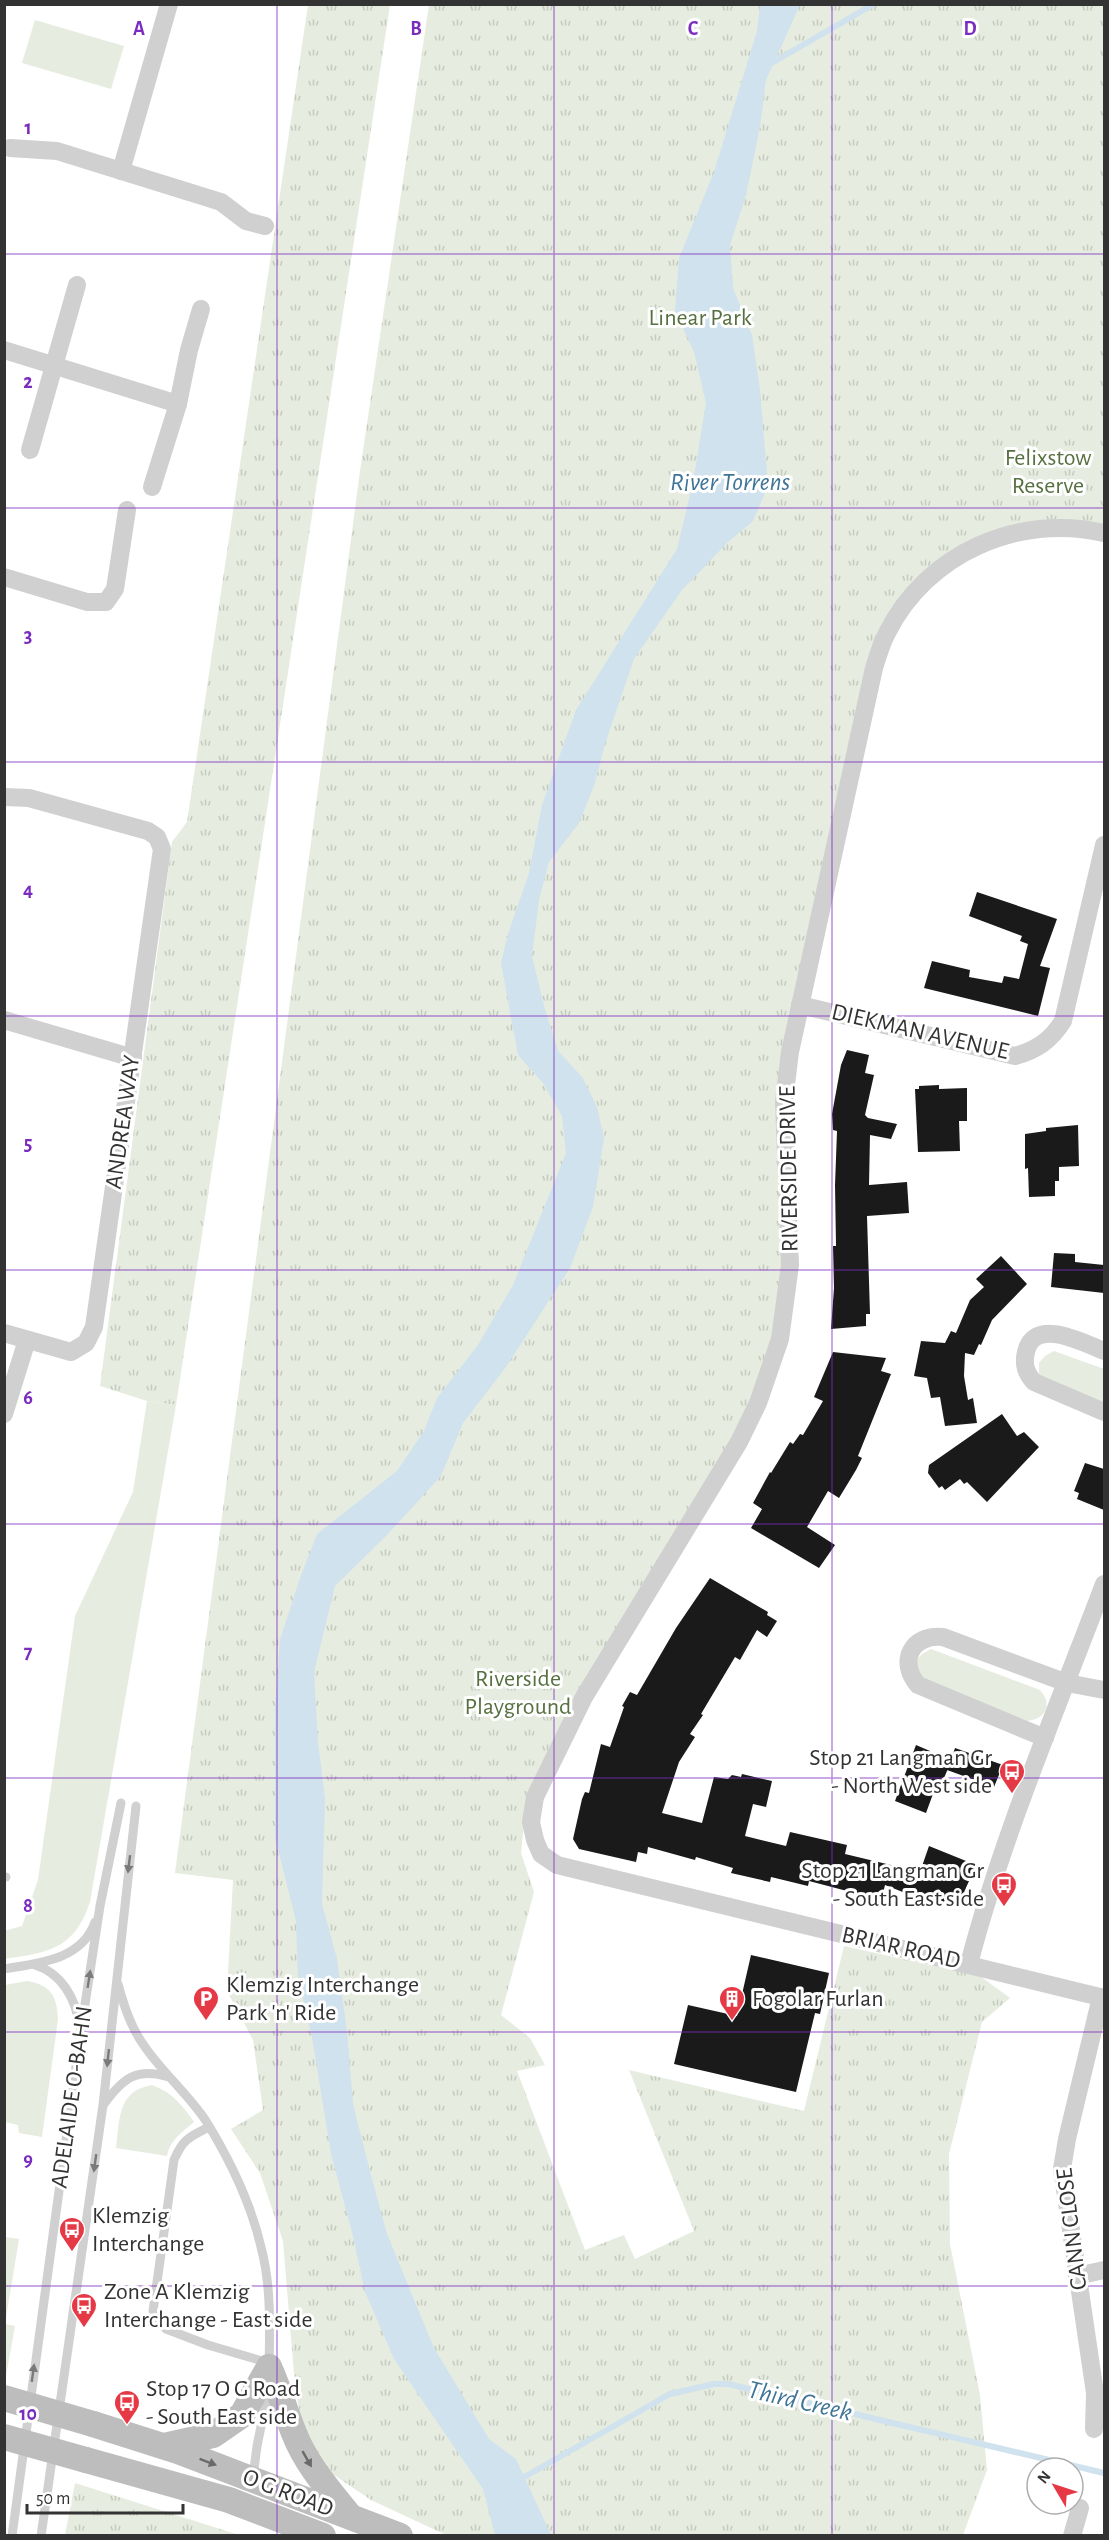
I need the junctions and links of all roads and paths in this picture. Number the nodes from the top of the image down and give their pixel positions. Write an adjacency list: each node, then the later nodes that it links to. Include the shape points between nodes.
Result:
1 (169, 4): 3 (street)
2 (10, 148): 3 (street, via 57,151)
3 (121, 171): 4 (street, via 221,202 246,221)
4 (265, 226)
5 (77, 285): 8 (street)
6 (201, 309): 9 (street)
7 (4, 350): 8 (street)
8 (56, 365): 9 (street); 10 (street)
9 (178, 404): 11 (street)
10 (30, 450)
11 (152, 487)
12 (127, 510): 14 (street, via 115,589 106,602 87,602)
13 (1104, 533): 17 (street, RIVERSIDE DRIVE, via 1039,528 1010,533 967,550 934,573 908,599 886,633 874,668)
14 (4, 578)
15 (4, 797): 19 (street, ANDREA WAY, via 29,798 73,809 157,837 162,849)
16 (1104, 845): 17 (street, DIEKMAN AVENUE, via 1063,1021 1041,1046 1015,1056)
17 (800, 1005): 31 (street, RIVERSIDE DRIVE, via 784,1101 790,1264 780,1338 758,1403 739,1442 584,1698 535,1797 531,1822 535,1840 541,1854)
18 (4, 1020): 19 (street)
19 (133, 1058): 21 (street, ANDREA WAY, via 94,1327 86,1343 71,1352)
20 (4, 1333): 21 (street, ANDREA WAY)
21 (27, 1340): 24 (street)
22 (1104, 1351): 23 (street, via 1049,1333 1030,1343 1024,1364 1034,1382)
23 (1104, 1412)
24 (4, 1414)
25 (1104, 1584): 26 (street)
26 (1067, 1683): 27 (street); 28 (street); 28 (street, via 943,1637 920,1640 909,1653 908,1667 918,1685)
27 (1104, 1690)
28 (1045, 1738): 34 (street)
29 (121, 1803): 32 (lane, ADELAIDE O-BAHN)
30 (136, 1806): 36 (lane, ADELAIDE O-BAHN, one-way to 36)
31 (557, 1865): 34 (street, BRIAR ROAD)
32 (100, 1906): 33 (lane, via 81,1945 63,1956); 38 (lane, ADELAIDE O-BAHN, one-way to 32)
33 (33, 1964): 35 (lane); 38 (lane, via 58,1977 73,2000)
34 (969, 1964): 37 (street, BRIAR ROAD)
35 (4, 1969)
36 (116, 1976): 39 (lane, via 132,2024 144,2046); 40 (lane, ADELAIDE O-BAHN, one-way to 40)
37 (1103, 1998): 43 (street, CANN CLOSE, via 1063,2157 1062,2179)
38 (80, 2037): 53 (lane, ADELAIDE O-BAHN, one-way to 38)
39 (170, 2077): 40 (lane, via 153,2072 137,2074 118,2085); 41 (lane)
40 (103, 2105): 54 (lane, ADELAIDE O-BAHN, one-way to 54)
41 (209, 2127): 44 (lane, via 232,2169 262,2252 270,2326); 44 (lane, via 181,2144 174,2160 153,2311 166,2329)
42 (1104, 2270): 43 (street)
43 (1077, 2276): 46 (street, CANN CLOSE, via 1095,2393)
44 (269, 2365): 48 (main road, via 242,2415 213,2435); 49 (lane); 51 (main road, one-way to 51, via 308,2463)
45 (4, 2398): 48 (main road, O G ROAD, bridge)
46 (1094, 2429)
47 (4, 2437): 50 (main road, O G ROAD, bridge)
48 (163, 2446): 49 (main road, O G ROAD, one-way to 49)
49 (253, 2479): 50 (main road); 51 (main road, O G ROAD)
50 (248, 2507): 55 (main road, O G ROAD)
51 (351, 2516): 56 (main road, O G ROAD)
52 (1078, 2516): 57 (street)
53 (12, 2535)
54 (41, 2535)
55 (323, 2535)
56 (400, 2535)
57 (1072, 2535)

